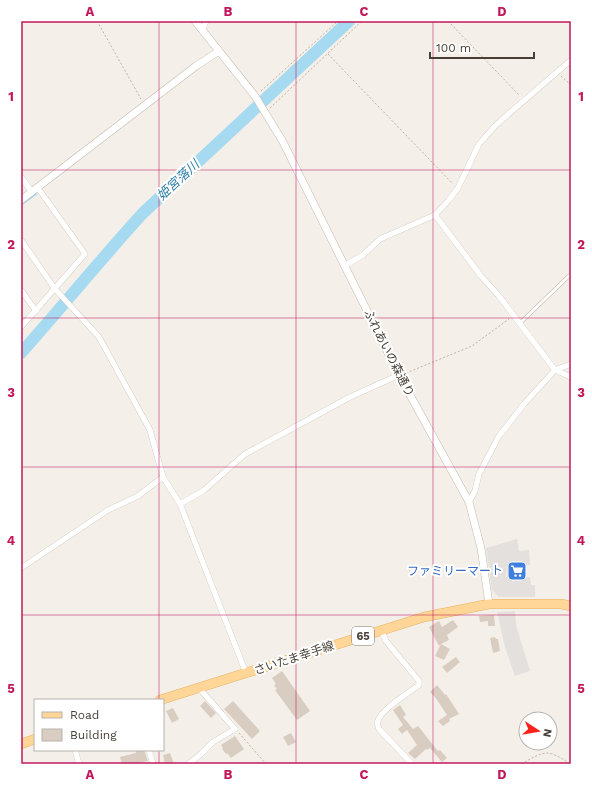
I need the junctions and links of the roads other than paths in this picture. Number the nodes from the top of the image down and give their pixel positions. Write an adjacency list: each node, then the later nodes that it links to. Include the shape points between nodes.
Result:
1 (195, 21): 3 (street)
2 (206, 21): 3 (street)
3 (202, 29): 4 (street)
4 (219, 51): 7 (street); 11 (street, ふれあいの森通り, via 265,111)
5 (571, 60): 9 (street, via 497,124 479,144 458,188)
6 (21, 177): 7 (street)
7 (35, 190): 8 (street); 14 (street, via 85,254)
8 (21, 200)
9 (435, 215): 11 (street, via 380,239 363,255); 16 (street)
10 (21, 240): 14 (street)
11 (344, 266): 20 (street, ふれあいの森通り)
12 (571, 274): 16 (lane)
13 (21, 290): 15 (street)
14 (56, 291): 15 (street); 22 (street, via 99,338 150,430)
15 (36, 311): 17 (street)
16 (520, 323): 19 (street)
17 (21, 327)
18 (571, 364): 19 (street)
19 (555, 370): 21 (street); 23 (street, via 499,436 479,474)
20 (399, 376): 23 (street, ふれあいの森通り); 24 (street, via 350,397 245,454 203,492)
21 (571, 377)
22 (163, 476): 24 (street); 25 (street, via 138,496 108,510)
23 (469, 502): 26 (street, ふれあいの森通り, via 481,548)
24 (180, 504): 29 (street)
25 (21, 568)
26 (489, 604): 27 (main road, さいたま幸手線 / 65); 28 (main road, さいたま幸手線 / 65, via 424,616)
27 (571, 606)
28 (381, 630): 29 (main road, さいたま幸手線 / 65); 39 (street, via 386,641 419,681 418,685 378,718 377,723 379,729)
29 (246, 673): 30 (main road, さいたま幸手線 / 65)
30 (199, 688): 31 (main road, さいたま幸手線 / 65); 38 (street, via 235,729 213,742)
31 (163, 699)
32 (34, 739): 33 (main road)
33 (21, 744)
34 (75, 751): 36 (street)
35 (149, 751): 37 (street)
36 (80, 764)
37 (153, 764)
38 (188, 764)
39 (412, 764)

